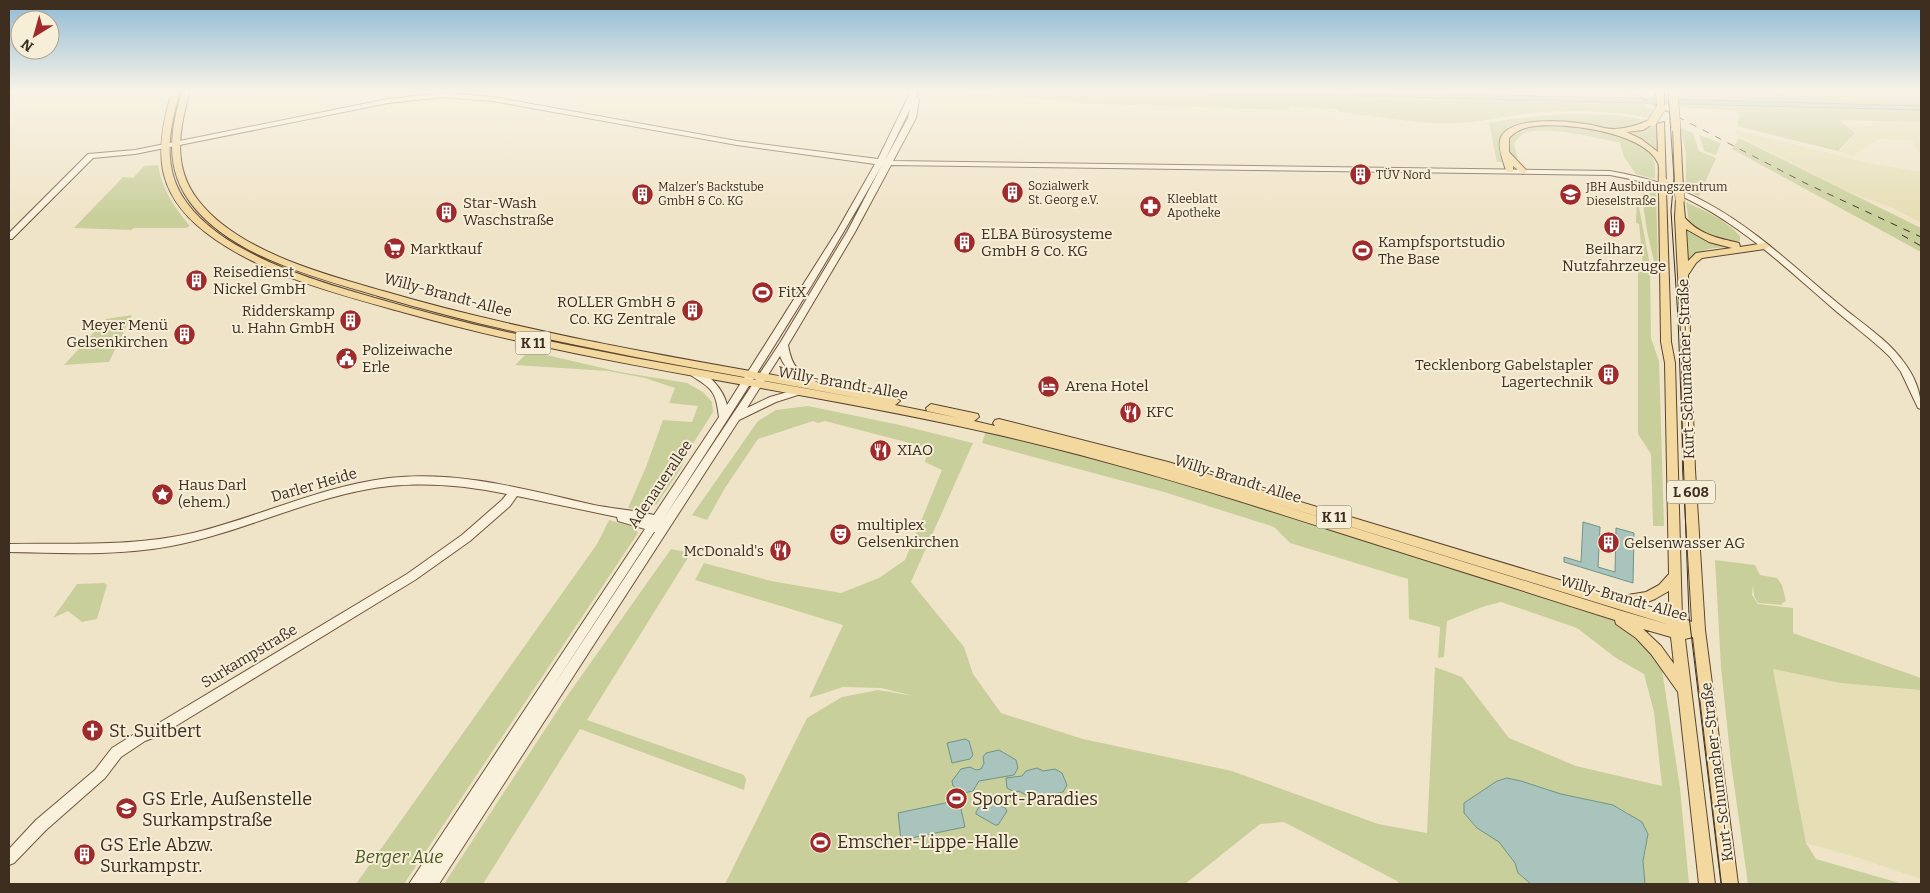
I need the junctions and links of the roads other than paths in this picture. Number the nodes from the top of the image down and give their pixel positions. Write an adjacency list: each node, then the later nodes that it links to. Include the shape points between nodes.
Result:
1 (165, 133): 11 (main road, Willy-Brandt-Allee / K 11)
2 (176, 133): 10 (main road, Willy-Brandt-Allee / K 11)
3 (230, 133): 10 (street)
4 (682, 133): 13 (street)
5 (897, 133): 13 (street, Adenauerallee)
6 (1510, 133): 12 (main road, via 1505,137)
7 (1615, 133): 14 (main road, via 1643,143)
8 (1661, 133): 14 (main road, Kurt-Schumacher-Straße / L 608)
9 (1676, 133): 17 (main road, Kurt-Schumacher-Straße / L 608, bridge)
10 (173, 144): 11 (street); 23 (main road, Willy-Brandt-Allee / K 11, via 180,179 211,220 252,246 310,271 496,325)
11 (163, 147): 18 (street, via 92,156); 22 (main road, Willy-Brandt-Allee / K 11, via 167,174 182,204 202,225 249,255 326,285 464,326)
12 (1506, 152): 15 (main road); 16 (main road)
13 (884, 162): 15 (street); 21 (street, Adenauerallee, via 851,232); 23 (street, Adenauerallee)
14 (1662, 163): 32 (main road, Kurt-Schumacher-Straße / L 608, bridge)
15 (1510, 170): 16 (street)
16 (1523, 171): 19 (street, via 1565,171 1634,180 1660,188 1698,202)
17 (1680, 217): 19 (main road, via 1694,231 1713,241); 20 (main road, Kurt-Schumacher-Straße / L 608)
18 (9, 237)
19 (1760, 246): 20 (main road, via 1700,255); 26 (street, via 1898,361)
20 (1682, 277): 35 (main road, Kurt-Schumacher-Straße / L 608)
21 (782, 345): 23 (street, Adenauerallee); 24 (street, via 789,368)
22 (695, 374): 23 (main road, Willy-Brandt-Allee / K 11); 27 (street, via 718,391 723,399)
23 (755, 380): 24 (main road, Willy-Brandt-Allee / K 11); 25 (main road, Willy-Brandt-Allee / K 11); 27 (street, Adenauerallee); 28 (street, Adenauerallee)
24 (817, 386): 33 (main road, Willy-Brandt-Allee / K 11, via 949,411 1104,449 1226,484)
25 (798, 392): 28 (street, via 772,398); 33 (main road, Willy-Brandt-Allee / K 11, via 941,418 1104,457)
26 (1921, 406)
27 (724, 416): 30 (street, Adenauerallee)
28 (735, 419): 30 (street, Adenauerallee)
29 (515, 491): 30 (street, Darler Heide); 31 (street, Darler Heide, via 452,482 395,482 330,493 177,540 120,547); 37 (street, Surkampstraße, via 472,534 411,578 157,731 144,733 106,762 100,774 40,825)
30 (659, 525): 38 (street, Adenauerallee); 39 (street, Adenauerallee)
31 (9, 548)
32 (1674, 577): 33 (main road, via 1666,587 1649,597); 34 (main road, Kurt-Schumacher-Straße / L 608)
33 (1607, 606): 34 (main road, Willy-Brandt-Allee / K 11); 36 (main road, via 1660,652)
34 (1676, 627): 35 (main road, Willy-Brandt-Allee / K 11, via 1690,634); 36 (main road, Kurt-Schumacher-Straße / L 608)
35 (1699, 630): 41 (main road, Kurt-Schumacher-Straße / L 608)
36 (1684, 692): 40 (main road, Kurt-Schumacher-Straße / L 608)
37 (9, 858)
38 (416, 884)
39 (431, 884)
40 (1707, 884)
41 (1730, 884)

